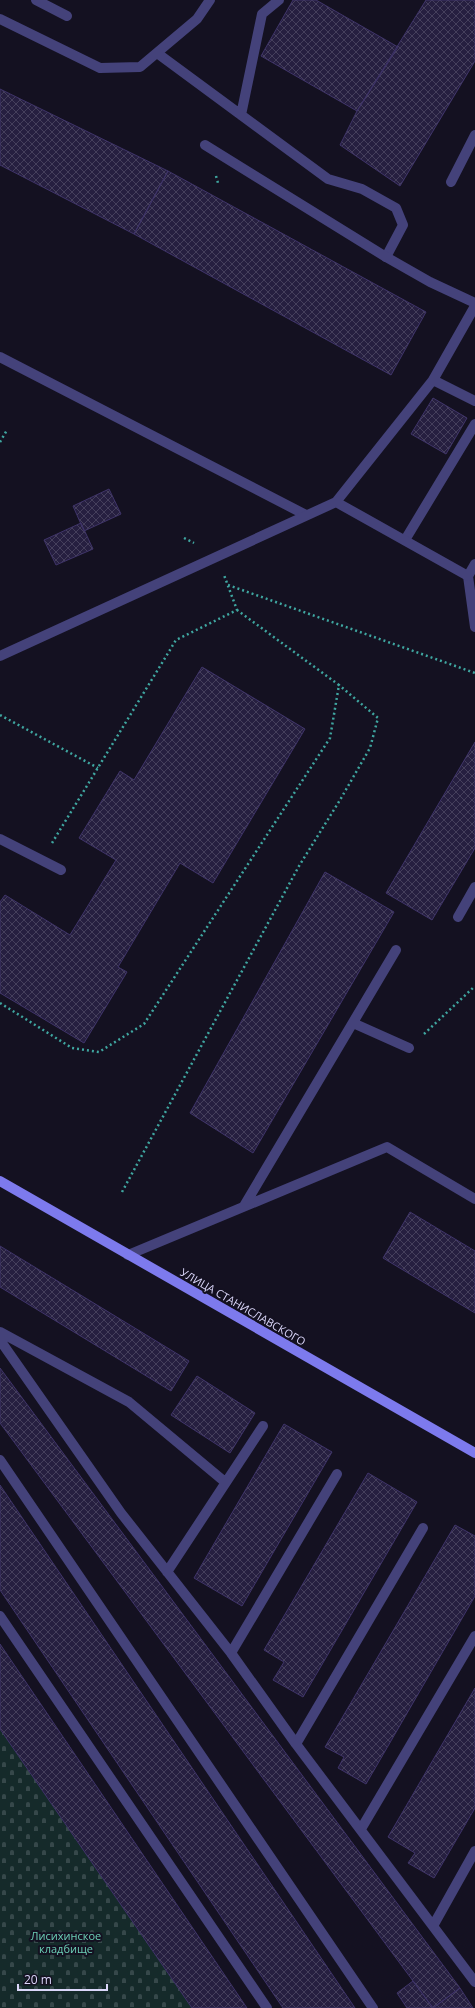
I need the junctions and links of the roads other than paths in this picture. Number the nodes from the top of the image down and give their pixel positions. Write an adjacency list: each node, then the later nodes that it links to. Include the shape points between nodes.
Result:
1 (36, 0): 4 (street)
2 (210, 0): 6 (street, via 197,19)
3 (279, 0): 7 (street, via 262,14)
4 (67, 16)
5 (0, 19): 6 (street, via 100,68 140,67)
6 (157, 53): 7 (street)
7 (241, 115): 11 (street, via 328,178 362,189 396,208 403,225)
8 (475, 135): 10 (street)
9 (205, 145): 11 (street)
10 (451, 182)
11 (386, 257): 12 (street, via 430,282)
12 (475, 303)
13 (475, 306): 15 (street)
14 (0, 357): 19 (street)
15 (433, 380): 16 (street); 18 (street)
16 (475, 401)
17 (475, 424): 20 (street)
18 (336, 502): 19 (street); 20 (street)
19 (306, 515): 24 (street)
20 (405, 540): 22 (street)
21 (475, 564): 22 (street)
22 (468, 576): 23 (street)
23 (475, 627)
24 (0, 656)
25 (0, 839): 26 (street)
26 (60, 870)
27 (475, 887): 28 (street)
28 (458, 917)
29 (396, 950): 30 (street)
30 (353, 1023): 31 (street); 34 (street)
31 (409, 1048)
32 (0, 1181): 35 (main road, УЛИЦА СТАНИСЛАВСКОГО)
33 (475, 1199): 34 (street, via 386,1147)
34 (244, 1206): 35 (street)
35 (128, 1255): 39 (main road, УЛИЦА СТАНИСЛАВСКОГО)
36 (0, 1332): 42 (street, via 129,1402)
37 (0, 1340): 44 (street, via 121,1513)
38 (263, 1426): 42 (street)
39 (475, 1453)
40 (0, 1460): 54 (street)
41 (337, 1474): 47 (street)
42 (225, 1482): 44 (street)
43 (423, 1528): 48 (street)
44 (167, 1572): 47 (street)
45 (0, 1616): 53 (street)
46 (475, 1636): 49 (street)
47 (231, 1653): 48 (street)
48 (296, 1744): 49 (street)
49 (360, 1829): 51 (street)
50 (475, 1851): 51 (street)
51 (433, 1926): 52 (street)
52 (475, 1982)
53 (267, 2008)
54 (373, 2008)

